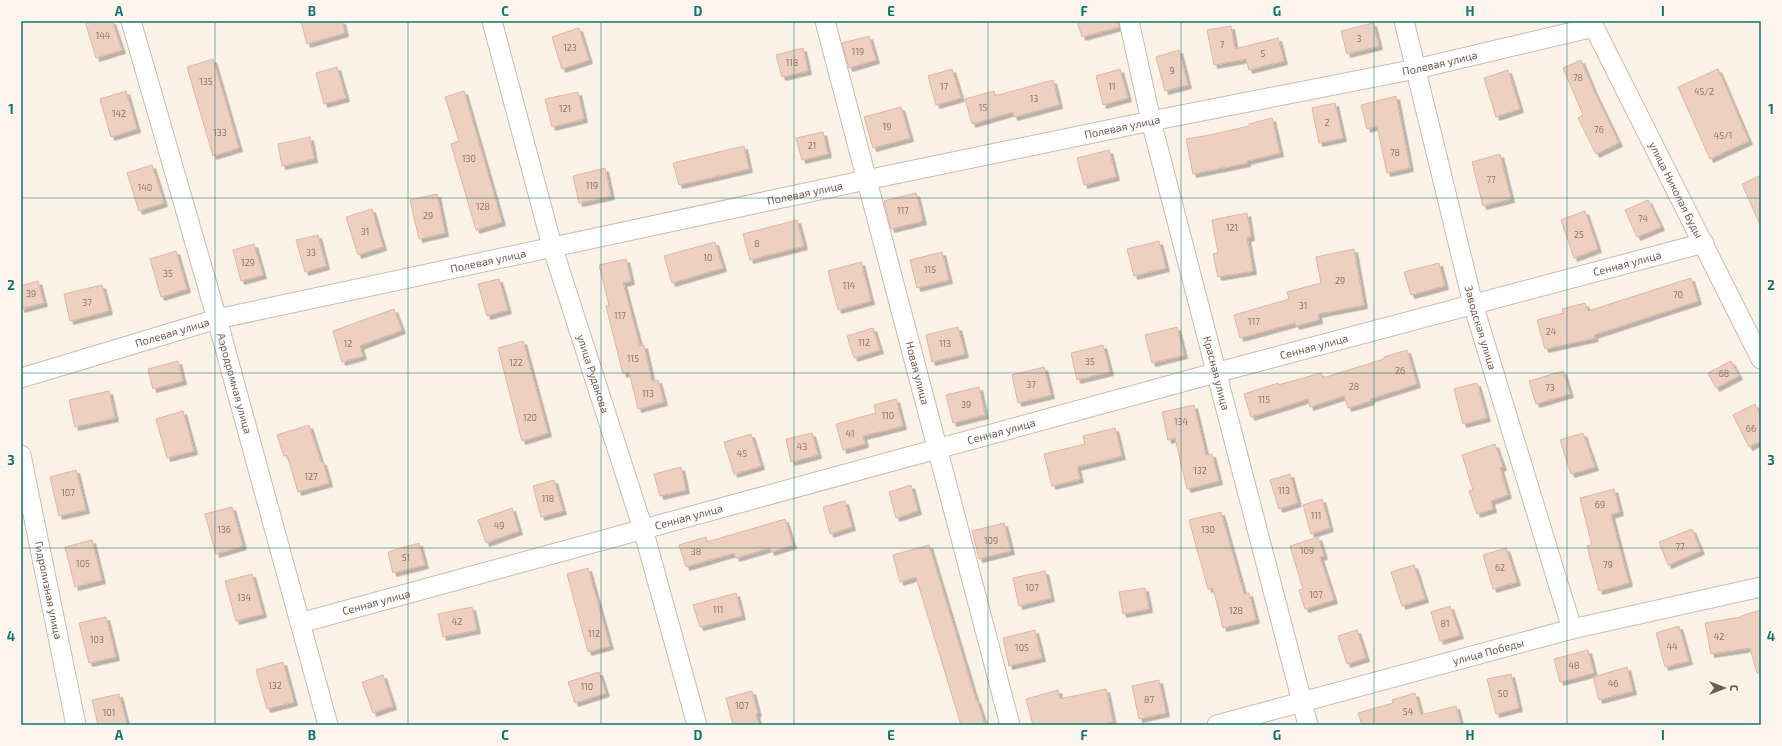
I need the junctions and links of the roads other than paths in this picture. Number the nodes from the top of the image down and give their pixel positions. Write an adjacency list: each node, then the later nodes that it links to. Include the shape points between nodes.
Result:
1 (131, 21): 13 (street, Аэродромная улица)
2 (492, 21): 11 (street, улица Рудакова)
3 (825, 21): 9 (street, Новая улица)
4 (1129, 21): 8 (street, Красная улица)
5 (1404, 21): 7 (street, Заводская улица)
6 (1592, 24): 7 (street, Полевая улица); 10 (street, улица Николая Буды)
7 (1416, 69): 8 (street, Полевая улица); 12 (street, Заводская улица)
8 (1151, 121): 9 (street, Полевая улица); 15 (street, Красная улица)
9 (866, 180): 11 (street, Полевая улица); 17 (street, Новая улица)
10 (1704, 243): 12 (street, Сенная улица); 14 (street, улица Николая Буды)
11 (552, 246): 13 (street, Полевая улица); 19 (street, улица Рудакова)
12 (1473, 304): 15 (street, Сенная улица); 22 (street, Заводская улица)
13 (217, 319): 16 (street, Полевая улица); 21 (street, Аэродромная улица)
14 (1761, 359)
15 (1215, 373): 17 (street, Сенная улица); 23 (street, Красная улица)
16 (21, 378)
17 (937, 450): 19 (street, Сенная улица); 27 (street, Новая улица)
18 (21, 456): 24 (street, Гидролизная улица)
19 (643, 529): 21 (street, Сенная улица); 26 (street, улица Рудакова)
20 (1761, 586): 22 (street, улица Победы)
21 (300, 623): 25 (street, Аэродромная улица)
22 (1572, 629): 23 (street, улица Победы)
23 (1301, 702): 28 (street, улица Победы); 29 (street, Красная улица)
24 (76, 725)
25 (328, 725)
26 (697, 725)
27 (1010, 725)
28 (1217, 725)
29 (1308, 725)

